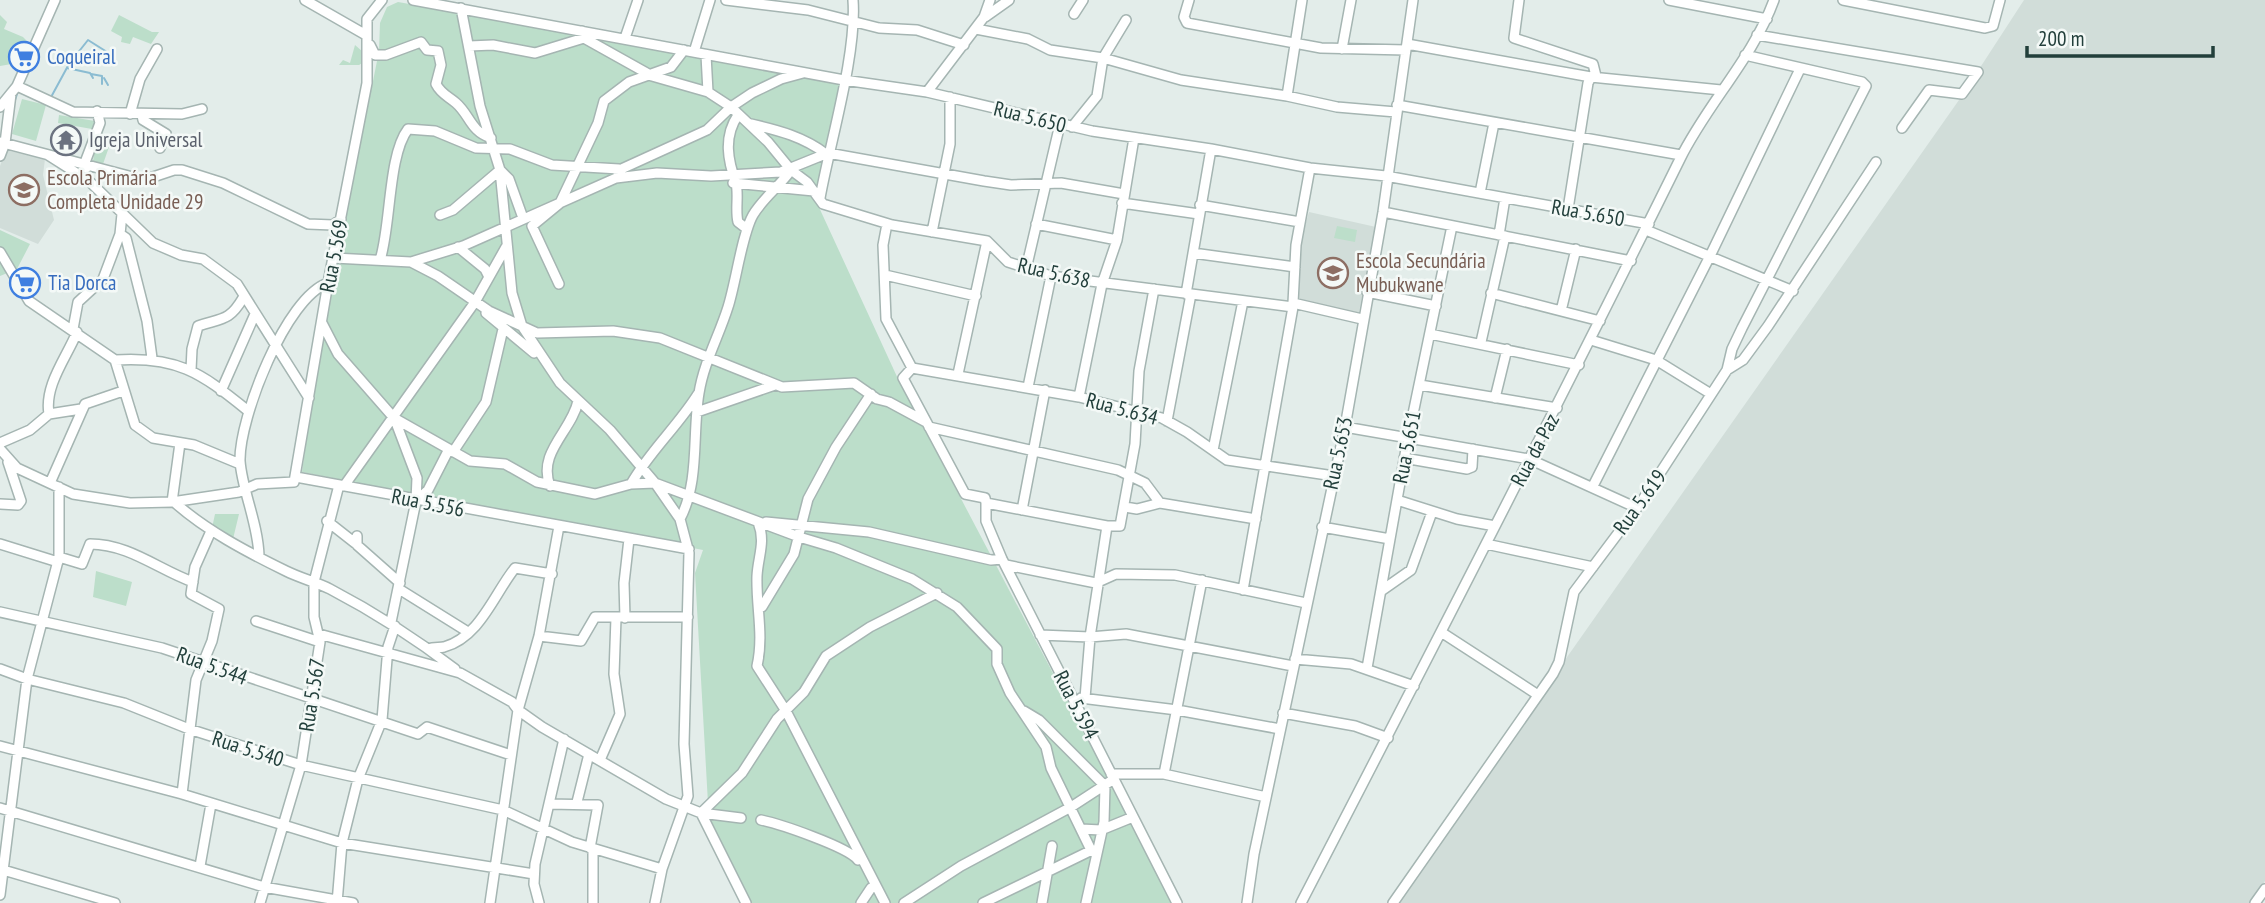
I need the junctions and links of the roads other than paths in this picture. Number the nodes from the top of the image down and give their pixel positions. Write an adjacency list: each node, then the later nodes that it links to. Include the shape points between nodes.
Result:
1 (55, 0): 53 (street)
2 (305, 0): 32 (street)
3 (382, 0): 32 (street, via 368,19)
4 (413, 0): 22 (street, Rua 5.650)
5 (638, 0): 31 (street)
6 (710, 0): 40 (street)
7 (726, 0): 21 (street)
8 (853, 0): 27 (street)
9 (1009, 0): 24 (street)
10 (1083, 0): 23 (street)
11 (1189, 0): 33 (street, via 1184,17 1187,23)
12 (1302, 0): 33 (street)
13 (1351, 0): 38 (street)
14 (1413, 0): 36 (street, Rua 5.653)
15 (1519, 0): 50 (street, via 1513,36 1593,64)
16 (1668, 0): 25 (street)
17 (1774, 0): 25 (street, Rua da Paz)
18 (1843, 0): 20 (street, via 1985,28 1993,26)
19 (988, 1): 24 (street)
20 (1997, 1)
21 (797, 4): 27 (street)
22 (460, 5): 29 (street, Rua 5.650); 35 (street)
23 (1074, 14)
24 (984, 17): 28 (street)
25 (1767, 19): 30 (street, Rua da Paz)
26 (1126, 20): 43 (street)
27 (853, 23): 34 (street, via 917,30); 51 (street)
28 (976, 29): 34 (street); 43 (street, via 1018,37 1062,53)
29 (583, 34): 31 (street, Rua 5.650); 35 (street, via 535,53 493,45); 48 (street)
30 (1757, 35): 42 (street, Rua da Paz); 71 (street, via 1978,72 1962,94 1929,90)
31 (625, 38): 39 (street, Rua 5.650)
32 (367, 39): 75 (street, via 375,55 421,42 427,50 438,51 441,65 436,85 440,92 458,104 475,131); 107 (street, Rua 5.569, via 368,83)
33 (1294, 43): 38 (street); 57 (street)
34 (964, 45): 56 (street)
35 (469, 46): 75 (street)
36 (1406, 47): 38 (street); 50 (street); 62 (street, Rua 5.653)
37 (157, 49): 64 (street, via 140,79)
38 (1342, 49)
39 (684, 50): 40 (street, Rua 5.650); 44 (street)
40 (694, 52): 41 (street, Rua 5.650)
41 (706, 55): 45 (street, Rua 5.650); 55 (street)
42 (1745, 55): 46 (street); 54 (street, Rua da Paz)
43 (1103, 58): 57 (street, via 1181,80); 70 (street, via 1097,96)
44 (671, 67): 48 (street); 52 (street)
45 (780, 67): 47 (street, Rua 5.650); 49 (street)
46 (1800, 69): 125 (street); 135 (street, Rua 5.619, via 1866,86)
47 (808, 72): 49 (street); 51 (street, Rua 5.650)
48 (652, 76): 52 (street); 84 (street, via 629,82 604,101)
49 (781, 79): 60 (street)
50 (1592, 79): 54 (street); 72 (street)
51 (844, 80): 56 (street, Rua 5.650); 78 (street)
52 (674, 83): 55 (street)
53 (14, 90): 59 (street); 63 (street, via 73,112); 74 (street)
54 (1721, 90): 80 (street, Rua da Paz)
55 (708, 92): 60 (street)
56 (927, 92): 58 (street, Rua 5.650)
57 (1287, 96): 62 (street, via 1337,107)
58 (950, 97): 69 (street, Rua 5.650); 89 (street)
59 (0, 107)
60 (731, 107): 66 (street); 86 (street, via 694,138)
61 (202, 109): 65 (street)
62 (1396, 109): 67 (street); 90 (street, Rua 5.653)
63 (97, 111): 64 (street); 83 (street, via 100,123)
64 (130, 114): 65 (street)
65 (142, 115): 76 (street, via 166,134)
66 (738, 116): 68 (street); 91 (street, via 727,152)
67 (1493, 123): 72 (street); 96 (street)
68 (750, 124): 78 (street, via 780,131); 88 (street)
69 (1060, 124): 70 (street, Rua 5.650); 94 (street)
70 (1072, 127): 73 (street, Rua 5.650)
71 (1902, 128)
72 (1580, 136): 80 (street); 102 (street)
73 (1134, 138): 77 (street, Rua 5.650); 99 (street)
74 (3, 143): 79 (street); 81 (street)
75 (492, 143): 84 (street, via 552,164); 87 (street); 127 (street, via 464,145 435,131 406,131)
76 (160, 148)
77 (1211, 149): 85 (street, Rua 5.650); 101 (street)
78 (829, 153): 88 (street); 89 (street); 97 (street)
79 (48, 155): 83 (street); 92 (street)
80 (1681, 155): 113 (street, Rua da Paz)
81 (0, 156)
82 (1876, 162): 140 (street)
83 (84, 165): 92 (street); 107 (street, via 144,180 182,170 223,183 308,224 332,225)
84 (579, 166): 86 (street); 100 (street)
85 (1310, 168): 90 (street, Rua 5.650); 108 (street)
86 (620, 169): 93 (street)
87 (500, 170): 105 (street); 106 (street, via 509,179); 111 (street)
88 (791, 170): 91 (street); 95 (street); 97 (street)
89 (945, 173): 94 (street, via 1011,185); 115 (street)
90 (1386, 176): 96 (street, Rua 5.650); 103 (street, Rua 5.653)
91 (733, 179): 93 (street, via 657,173); 95 (street); 114 (street, via 737,217)
92 (89, 181): 104 (street)
93 (603, 182): 100 (street)
94 (1048, 182): 99 (street); 110 (street)
95 (780, 187): 97 (street); 114 (street, via 754,213)
96 (1480, 194): 98 (street, Rua 5.650)
97 (819, 198): 109 (street)
98 (1505, 198): 102 (street, Rua 5.650); 117 (street)
99 (1123, 199): 101 (street); 118 (street)
100 (560, 203): 106 (street); 138 (street, via 532,226)
101 (1200, 209): 108 (street); 124 (street)
102 (1568, 209): 113 (street, Rua 5.650)
103 (1382, 212): 112 (street); 141 (street, Rua 5.653)
104 (122, 214): 116 (street); 145 (street, via 153,243 220,269 237,284)
105 (440, 215)
106 (523, 218): 111 (street)
107 (341, 219): 126 (street, Rua 5.569)
108 (1300, 222): 130 (street)
109 (887, 224): 115 (street); 132 (street)
110 (1036, 224): 118 (street); 131 (street)
111 (505, 225): 120 (street); 121 (street)
112 (1452, 226): 117 (street); 149 (street, Rua 5.651)
113 (1648, 227): 125 (street, Rua 5.650); 129 (street, Rua da Paz)
114 (747, 229): 163 (street, via 728,308)
115 (932, 232): 119 (street)
116 (120, 234): 157 (street, via 103,279 78,302); 165 (street, via 126,238 136,271)
117 (1502, 235): 122 (street); 142 (street)
118 (1117, 240): 137 (street)
119 (988, 241): 131 (street, Rua 5.638, via 1007,262); 144 (street)
120 (458, 247): 128 (street); 134 (street, via 485,268)
121 (506, 247): 134 (street, Rua 5.567); 155 (street)
122 (1576, 249): 129 (street); 150 (street)
123 (0, 253): 157 (street, via 29,301)
124 (1193, 253): 130 (street); 143 (street)
125 (1710, 256): 135 (street, Rua 5.650); 166 (street)
126 (334, 258): 127 (street); 136 (street, Rua 5.569)
127 (380, 260): 128 (street)
128 (411, 261): 147 (street)
129 (1631, 261): 153 (street, Rua da Paz)
130 (1295, 267): 148 (street)
131 (1026, 269): 133 (street, Rua 5.638)
132 (885, 275): 144 (street); 169 (street, via 886,318)
133 (1051, 276): 137 (street, Rua 5.638); 175 (street)
134 (489, 277): 147 (street, Rua 5.567)
135 (1767, 280): 140 (street, Rua 5.650); 171 (street, Rua 5.619, via 1732,349)
136 (328, 283): 154 (street, Rua 5.569); 161 (street, via 309,293)
137 (1102, 284): 139 (street, Rua 5.638); 182 (street)
138 (559, 285)
139 (1154, 289): 143 (street, Rua 5.638); 190 (street)
140 (1793, 291): 171 (street, via 1743,360)
141 (1367, 292): 149 (street); 152 (street, Rua 5.653)
142 (1491, 293): 150 (street); 160 (street)
143 (1189, 294): 146 (street, Rua 5.638); 193 (street)
144 (976, 296): 172 (street)
145 (243, 298): 151 (street); 170 (street, via 220,322 199,325)
146 (1243, 301): 148 (street, Rua 5.638); 202 (street)
147 (475, 302): 155 (street); 156 (street); 192 (street, Rua 5.567)
148 (1293, 305): 152 (street, Rua 5.638); 209 (street)
149 (1436, 306): 158 (street, Rua 5.651)
150 (1561, 311): 153 (street)
151 (255, 314): 161 (street); 178 (street)
152 (1362, 319): 195 (street, Rua 5.653)
153 (1600, 321): 159 (street, Rua da Paz)
154 (322, 323): 183 (street, Rua 5.569); 192 (street, via 338,354)
155 (522, 326): 163 (street, via 537,333 612,331 660,338); 164 (street)
156 (503, 329): 164 (street); 201 (street, via 486,402)
157 (75, 330): 167 (street); 191 (street, via 55,375)
158 (1430, 334): 160 (street); 174 (street, Rua 5.651)
159 (1591, 340): 166 (street); 168 (street, Rua da Paz)
160 (1481, 342): 162 (street)
161 (274, 345): 183 (street); 188 (street)
162 (1507, 349): 168 (street); 184 (street)
163 (708, 356): 173 (street); 179 (street)
164 (540, 357): 185 (street)
165 (152, 358): 167 (street); 170 (street)
166 (1656, 359): 181 (street); 218 (street)
167 (116, 360): 177 (street)
168 (1579, 365): 186 (street, Rua da Paz)
169 (912, 368): 172 (street, Rua 5.634); 194 (street, via 902,377)
170 (191, 370): 178 (street)
171 (1727, 370): 181 (street, Rua 5.619)
172 (958, 374): 175 (street, Rua 5.634)
173 (775, 385): 180 (street, via 794,388 843,382 862,386); 189 (street)
174 (1420, 386): 184 (street); 196 (street, Rua 5.651)
175 (1028, 387): 176 (street, Rua 5.634)
176 (1045, 390): 182 (street, Rua 5.634); 203 (street)
177 (122, 391): 187 (street); 198 (street, via 135,425 153,438)
178 (222, 391): 188 (street)
179 (699, 392): 189 (street); 208 (street, via 676,428)
180 (871, 394): 194 (street); 235 (street, via 808,499)
181 (1711, 394): 228 (street, Rua 5.619)
182 (1079, 397): 190 (street, Rua 5.634)
183 (309, 398): 212 (street, Rua 5.569)
184 (1495, 398): 186 (street)
185 (578, 401): 208 (street); 217 (street, via 549,458)
186 (1557, 408): 205 (street, Rua da Paz)
187 (81, 409): 191 (street); 215 (street)
188 (247, 410): 207 (street)
189 (697, 412): 220 (street)
190 (1135, 412): 193 (street, Rua 5.634); 210 (street)
191 (49, 414): 197 (street, via 30,430)
192 (394, 418): 201 (street); 216 (street, Rua 5.567); 222 (street, via 417,478)
193 (1167, 421): 202 (street, Rua 5.634)
194 (927, 425): 203 (street); 224 (street, via 964,492 985,498)
195 (1345, 427): 196 (street); 211 (street, Rua 5.653)
196 (1408, 438): 200 (street); 204 (street, Rua 5.651)
197 (0, 443)
198 (180, 443): 207 (street); 223 (street)
199 (0, 449): 206 (street, Rua 5.556)
200 (1473, 449): 204 (street, via 1472,467 1467,469); 205 (street)
201 (451, 450): 217 (street, via 477,463 505,464); 222 (street, via 428,490)
202 (1213, 450): 209 (street, Rua 5.634, via 1227,460)
203 (1034, 451): 210 (street); 229 (street)
204 (1404, 458): 221 (street, Rua 5.651)
205 (1529, 459): 218 (street); 238 (street, Rua da Paz)
206 (8, 460): 215 (street, Rua 5.556); 226 (street, via 21,500 18,505)
207 (240, 464): 219 (street)
208 (641, 466): 213 (street); 214 (street)
209 (1264, 466): 211 (street, Rua 5.634); 232 (street)
210 (1130, 476): 225 (street, via 1145,483); 227 (street)
211 (1334, 476): 239 (street, Rua 5.653)
212 (296, 477): 216 (street, Rua 5.556); 219 (street, Rua 5.556, via 290,485 257,484)
213 (655, 483): 214 (street); 220 (street); 231 (street)
214 (631, 484): 217 (street, via 594,494)
215 (55, 485): 223 (street, Rua 5.556, via 102,500); 248 (street)
216 (341, 486): 222 (street, Rua 5.556); 233 (street, Rua 5.567)
217 (550, 486)
218 (1593, 486): 228 (street)
219 (248, 490): 223 (street, Rua 5.556); 247 (street)
220 (688, 494): 231 (street); 234 (street)
221 (1397, 500): 230 (street); 243 (street, Rua 5.651)
222 (416, 501): 236 (street, Rua 5.556); 256 (street)
223 (172, 502): 240 (street)
224 (986, 503): 229 (street); 249 (street, Rua 5.594, via 986,521)
225 (1160, 503): 227 (street); 232 (street)
226 (0, 504)
227 (1125, 507): 237 (street, via 1120,526)
228 (1637, 508): 250 (street, Rua 5.619)
229 (1022, 510): 237 (street)
230 (1432, 512): 238 (street); 258 (street, via 1411,570)
231 (680, 519): 246 (street)
232 (1256, 519): 257 (street)
233 (327, 521): 254 (street, Rua 5.567); 256 (street, via 356,539)
234 (758, 522): 235 (street); 241 (street); 262 (street, via 763,536 757,577)
235 (803, 525): 241 (street); 249 (street, via 869,532)
236 (559, 526): 242 (street, Rua 5.556); 251 (street)
237 (1107, 526): 255 (street)
238 (1495, 526): 245 (street, Rua da Paz)
239 (1322, 527): 243 (street); 260 (street, Rua 5.653)
240 (211, 531): 247 (street); 253 (street)
241 (799, 537): 259 (street, via 836,548); 262 (street)
242 (629, 539): 246 (street, Rua 5.556); 263 (street)
243 (1390, 539): 258 (street, Rua 5.651)
244 (0, 544): 248 (street)
245 (1486, 544): 250 (street); 269 (street, Rua da Paz)
246 (689, 549): 264 (street)
247 (259, 556): 254 (street)
248 (58, 560): 253 (street, via 82,564 90,544 106,545); 265 (street)
249 (1004, 562): 255 (street); 270 (street, Rua 5.594)
250 (1593, 567): 284 (street, Rua 5.619, via 1574,592 1559,663)
251 (552, 574): 268 (street, via 515,568 493,604); 271 (street)
252 (1202, 580): 255 (street, via 1123,573); 257 (street); 274 (street)
253 (193, 582): 277 (street, via 192,595 219,607)
254 (314, 582): 267 (street); 273 (street, Rua 5.567, via 314,617)
255 (1096, 583): 272 (street)
256 (400, 586): 267 (street); 268 (street)
257 (1243, 590): 260 (street)
258 (1381, 591): 279 (street, Rua 5.651)
259 (937, 593): 288 (street, via 839,645 826,656 804,692); 290 (street, via 997,649 997,664)
260 (1306, 603): 278 (street, Rua 5.653)
261 (0, 612): 265 (street, Rua 5.544)
262 (760, 612): 288 (street, via 757,666)
263 (621, 618): 264 (street); 271 (street, via 593,618 581,641); 302 (street, via 614,674 620,714)
264 (688, 618): 313 (street)
265 (44, 621): 277 (street, Rua 5.544, via 133,640); 282 (street)
266 (256, 621): 273 (street)
267 (393, 624): 275 (street); 276 (street)
268 (468, 632): 275 (street, via 445,647)
269 (1441, 632): 283 (street, Rua da Paz); 284 (street)
270 (1040, 635): 272 (street); 285 (street, Rua 5.594)
271 (539, 636): 289 (street)
272 (1090, 637): 274 (street, via 1126,634); 286 (street)
273 (320, 638): 276 (street); 287 (street, Rua 5.567)
274 (1190, 644): 278 (street); 291 (street)
275 (428, 649): 281 (street)
276 (387, 652): 281 (street); 293 (street)
277 (204, 663): 287 (street, Rua 5.544); 294 (street)
278 (1294, 663): 279 (street); 292 (street, Rua 5.653)
279 (1367, 668): 283 (street)
280 (0, 669): 282 (street, Rua 5.540)
281 (460, 673): 289 (street, via 512,702)
282 (27, 680): 294 (street, Rua 5.540, via 124,703); 299 (street)
283 (1414, 686): 296 (street, Rua da Paz)
284 (1538, 695): 359 (street, Rua 5.619)
285 (1072, 697): 286 (street); 305 (street, Rua 5.594)
286 (1085, 698): 291 (street)
287 (312, 699): 293 (street, Rua 5.544); 303 (street, Rua 5.567)
288 (785, 709): 318 (street, via 742,773); 336 (street)
289 (517, 710): 297 (street); 301 (street)
290 (1023, 710): 307 (street, via 1039,720); 314 (street, via 1046,747)
291 (1177, 710): 295 (street); 304 (street)
292 (1283, 713): 295 (street, Rua 5.653); 296 (street, via 1345,724)
293 (382, 720): 301 (street, Rua 5.544, via 420,734 427,727); 306 (street)
294 (189, 729): 303 (street, Rua 5.540); 308 (street)
295 (1279, 729): 309 (street, Rua 5.653)
296 (1388, 738): 358 (street, Rua da Paz)
297 (564, 739): 300 (street); 312 (street)
298 (0, 746): 299 (street)
299 (18, 753): 308 (street); 317 (street)
300 (589, 754): 302 (street); 310 (street)
301 (511, 755): 316 (street)
302 (600, 760): 313 (street)
303 (301, 765): 306 (street, Rua 5.540); 322 (street, Rua 5.567)
304 (1164, 774): 305 (street); 309 (street)
305 (1113, 776): 307 (street); 319 (street, Rua 5.594)
306 (358, 779): 316 (street, Rua 5.540); 326 (street)
307 (1104, 786): 314 (street); 325 (street)
308 (181, 794): 311 (street)
309 (1266, 797): 357 (street, Rua 5.653)
310 (577, 802): 312 (street); 328 (street, via 598,805)
311 (211, 804): 322 (street); 330 (street)
312 (550, 804): 323 (street)
313 (686, 806): 318 (street); 332 (street)
314 (1071, 807): 324 (street); 352 (street, via 961,866)
315 (0, 808): 317 (street)
316 (502, 810): 323 (street, Rua 5.540); 331 (street)
317 (12, 811): 330 (street); 333 (street)
318 (701, 813): 320 (street); 349 (street)
319 (1133, 817): 325 (street); 356 (street, Rua 5.594)
320 (741, 818)
321 (761, 820): 336 (street, via 803,831 852,854)
322 (282, 826): 326 (street); 337 (street, Rua 5.567)
323 (543, 828): 328 (street, Rua 5.540); 335 (street)
324 (1081, 829): 325 (street); 329 (street)
325 (1101, 830): 329 (street)
326 (342, 843): 331 (street); 341 (street)
327 (1052, 846): 334 (street)
328 (592, 848): 332 (street, Rua 5.540); 347 (street)
329 (1094, 852): 334 (street); 355 (street)
330 (200, 866): 337 (street)
331 (495, 867): 335 (street); 345 (street)
332 (662, 869): 348 (street)
333 (2, 870): 340 (street); 342 (street)
334 (1047, 872): 353 (street); 354 (street)
335 (534, 874): 346 (street)
336 (870, 875): 351 (street)
337 (264, 887): 341 (street); 343 (street, Rua 5.567)
338 (871, 888): 350 (street)
339 (2265, 889): 360 (street)
340 (0, 895)
341 (337, 901): 344 (street)
342 (116, 903)
343 (260, 903)
344 (353, 903)
345 (490, 903)
346 (539, 903)
347 (593, 903)
348 (655, 903)
349 (746, 903)
350 (861, 903)
351 (885, 903)
352 (904, 903)
353 (983, 903)
354 (1042, 903)
355 (1086, 903)
356 (1177, 903)
357 (1247, 903)
358 (1301, 903)
359 (1394, 903)
360 (2255, 903)

